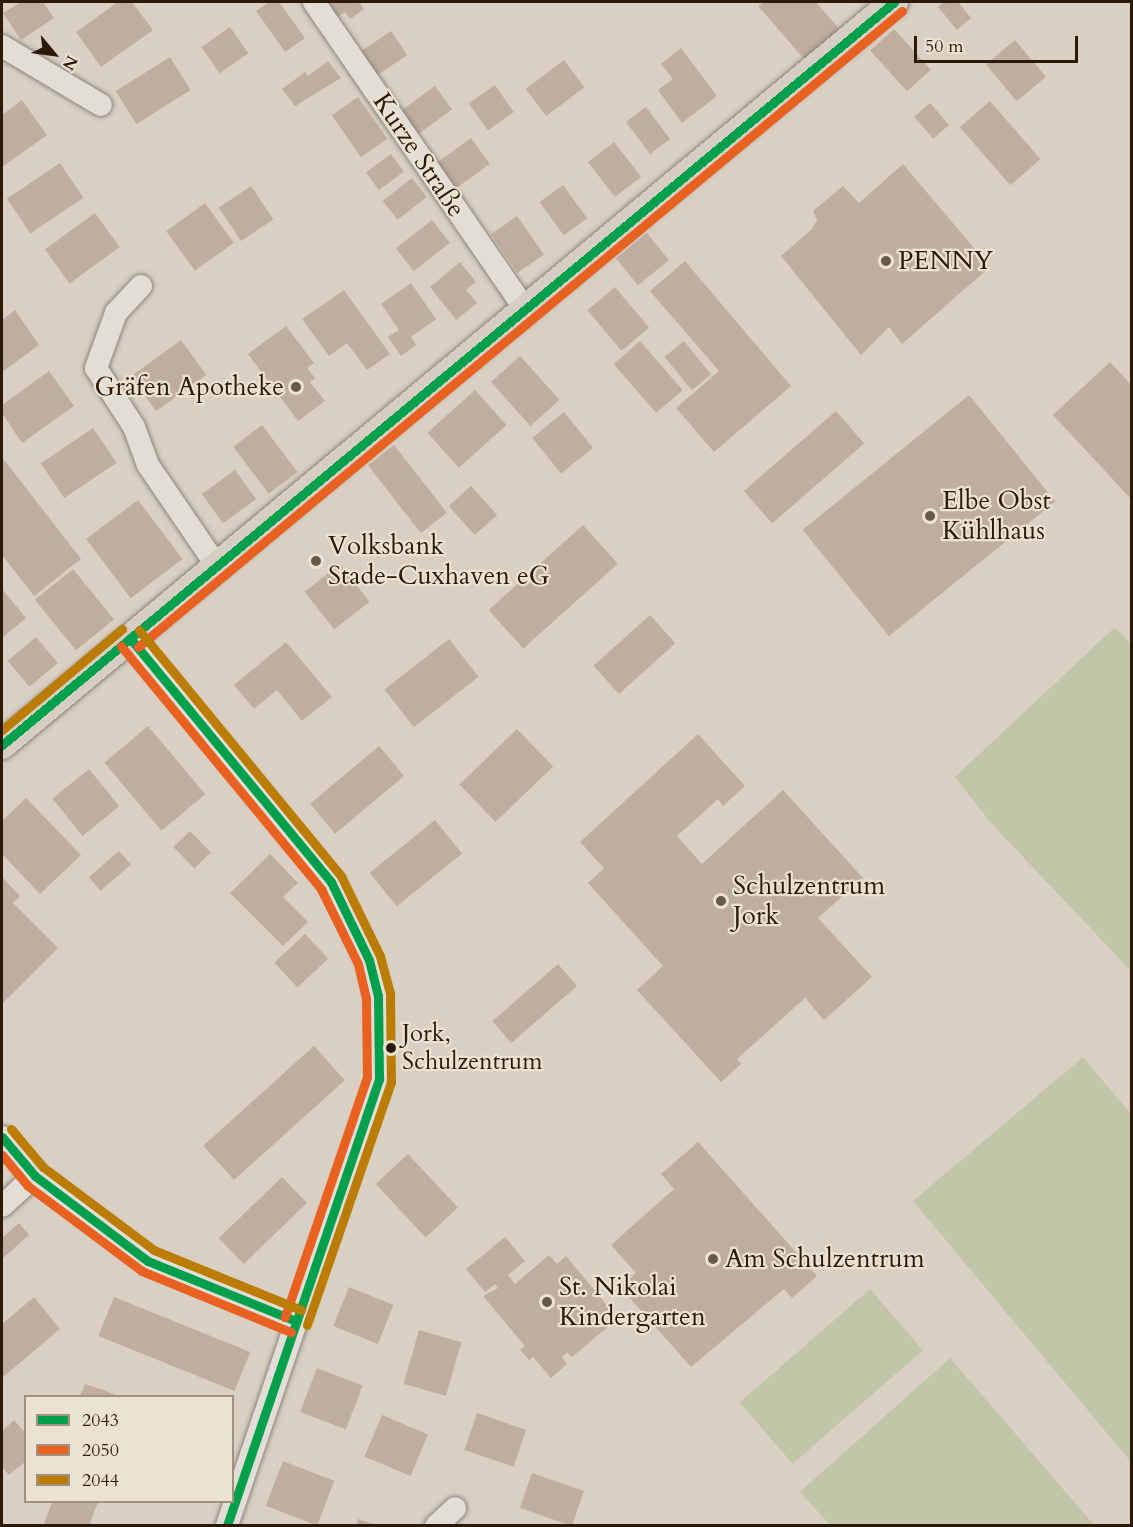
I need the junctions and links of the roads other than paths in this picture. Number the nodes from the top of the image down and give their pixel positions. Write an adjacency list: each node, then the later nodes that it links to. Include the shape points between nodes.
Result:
1 (314, 2): 6 (street, Kurze Straße)
2 (894, 2): 6 (main road)
3 (2, 46): 4 (street)
4 (101, 105)
5 (141, 286): 7 (street, via 116,313 96,368 134,427 148,465)
6 (525, 309): 7 (main road)
7 (217, 566): 8 (main road)
8 (130, 638): 9 (main road); 13 (street, via 331,882 369,960 378,996 379,1079)
9 (2, 745)
10 (2, 1137): 11 (street)
11 (35, 1176): 12 (street); 13 (street, via 148,1261)
12 (2, 1206)
13 (296, 1321): 15 (street)
14 (455, 1508): 16 (street)
15 (227, 1526)
16 (436, 1526)

